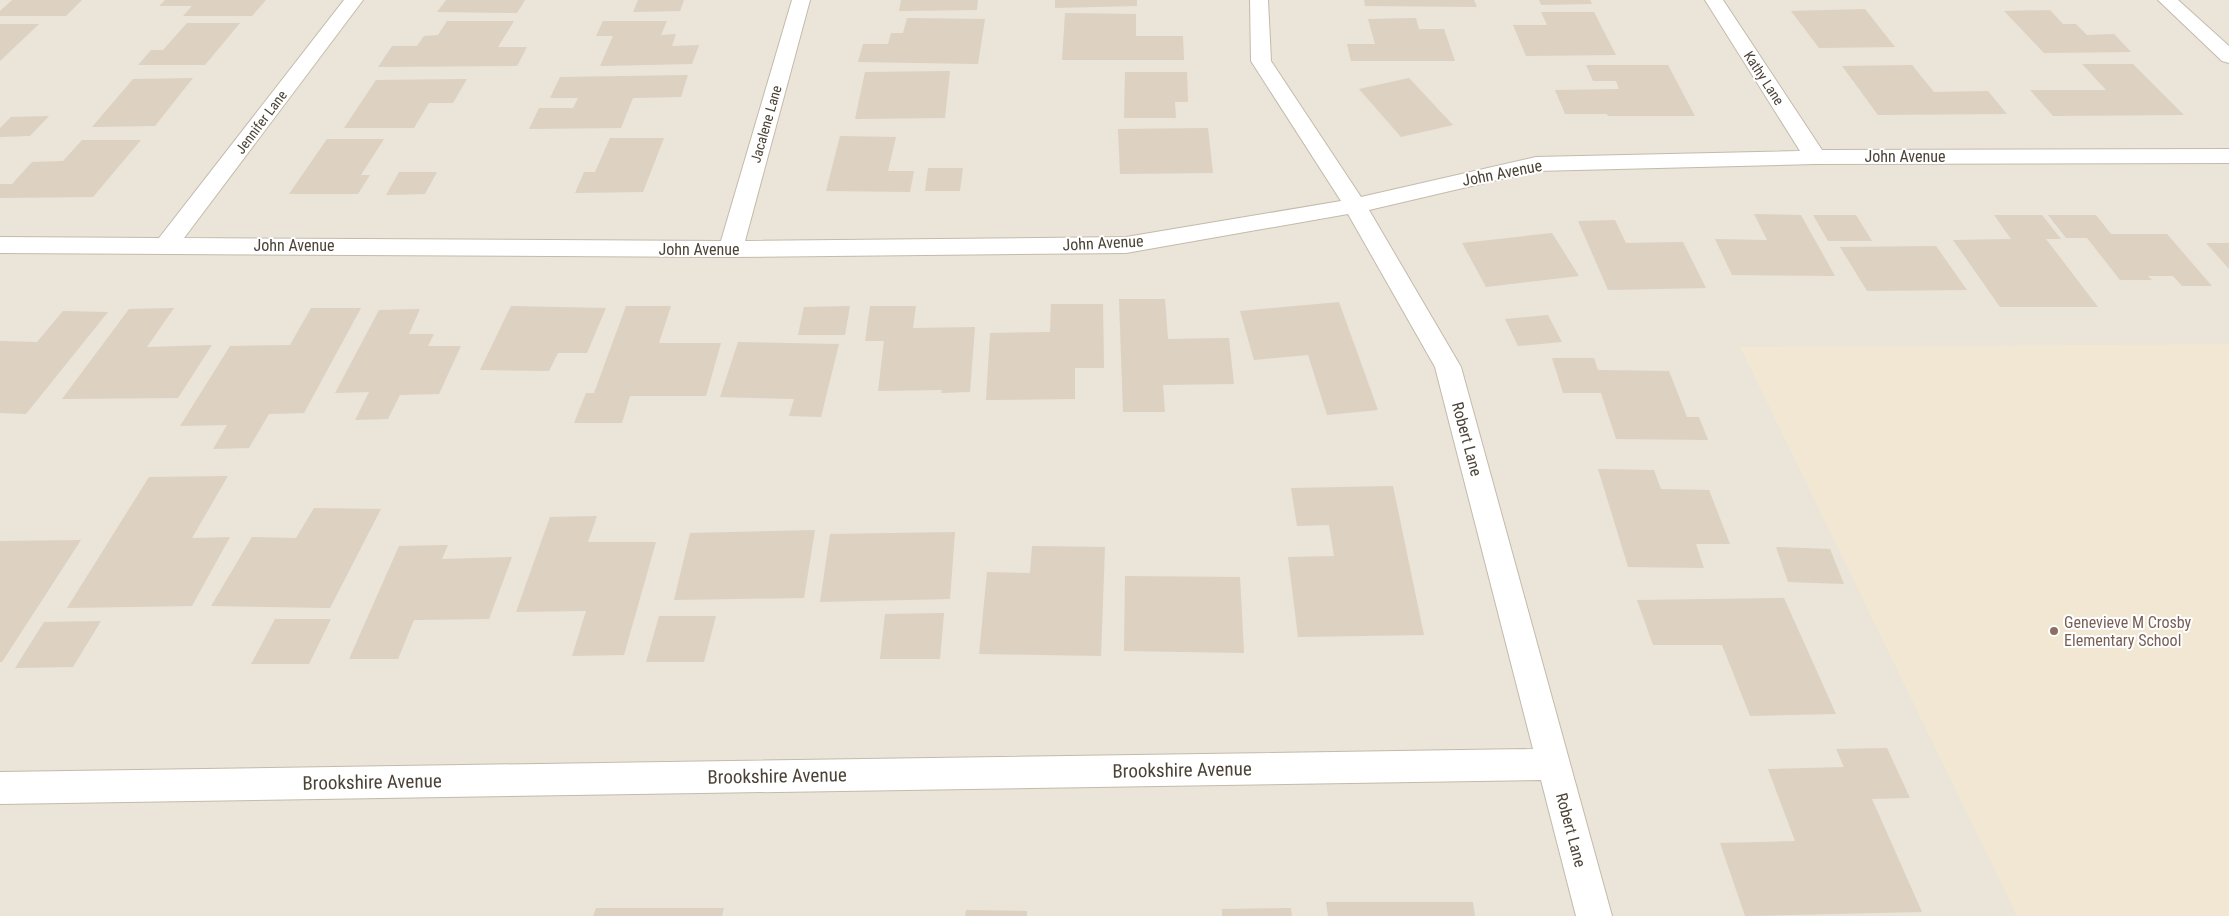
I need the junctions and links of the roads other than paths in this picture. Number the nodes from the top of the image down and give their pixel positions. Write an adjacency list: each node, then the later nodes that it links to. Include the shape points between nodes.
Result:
1 (354, 0): 10 (street, Jennifer Lane)
2 (801, 0): 12 (street, Jacalene Lane)
3 (1259, 0): 9 (street, Robert Lane, via 1261,61)
4 (1714, 0): 7 (street, Kathy Lane)
5 (2167, 0): 6 (street)
6 (2229, 58)
7 (1815, 156): 8 (street, John Avenue); 9 (street, John Avenue, via 1536,164)
8 (2229, 156)
9 (1356, 206): 12 (street, John Avenue, via 1126,245); 13 (street, Robert Lane, via 1448,367)
10 (167, 244): 11 (street, John Avenue); 12 (street, John Avenue)
11 (0, 245)
12 (731, 249)
13 (1554, 764): 14 (street, Brookshire Avenue); 15 (street, Robert Lane)
14 (0, 788)
15 (1594, 916)

